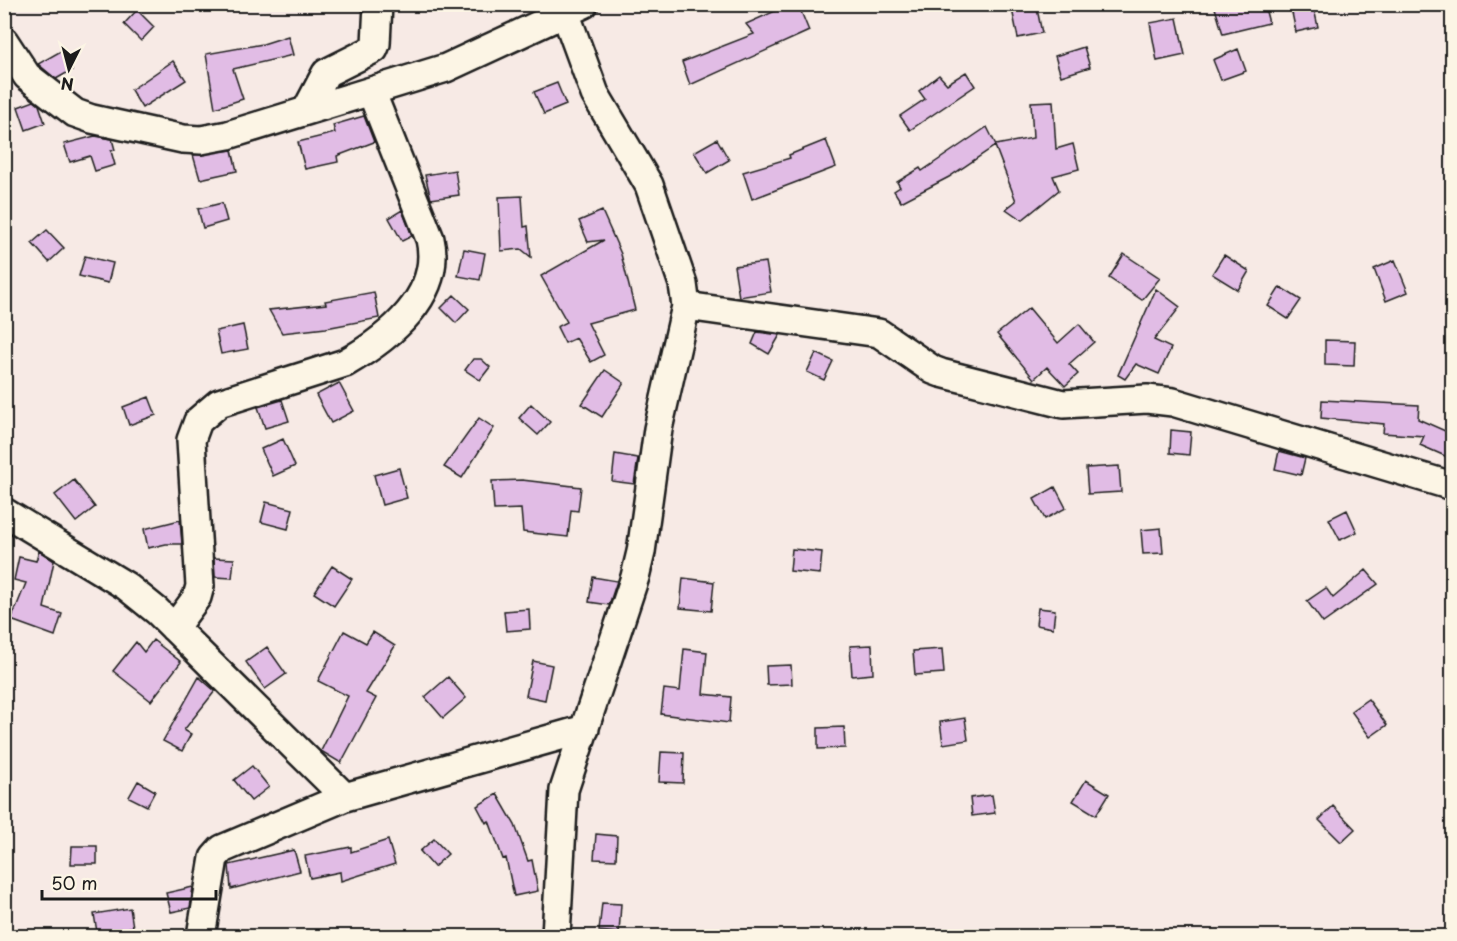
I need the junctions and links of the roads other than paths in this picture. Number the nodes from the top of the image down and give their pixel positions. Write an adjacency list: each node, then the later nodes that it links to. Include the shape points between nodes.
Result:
1 (378, 4): 5 (street, via 374,49 326,73)
2 (570, 7): 4 (street, via 446,68); 6 (street, via 596,94 649,185 683,284)
3 (4, 41): 5 (street, via 27,76 75,113 92,119 201,140)
4 (371, 92): 5 (street); 9 (street, via 430,239 434,255 423,296 415,308 345,363 219,403 198,421 191,440 200,586 197,597)
5 (306, 111)
6 (686, 306): 7 (street, via 879,333 933,370 1063,404 1147,399 1173,402); 10 (street, via 660,419 639,560)
7 (1452, 486)
8 (4, 512): 9 (street, via 126,586)
9 (174, 628): 11 (street)
10 (585, 729): 11 (street); 13 (street, via 564,790)
11 (345, 797): 12 (street, via 222,849 214,858)
12 (201, 936)
13 (556, 936)

